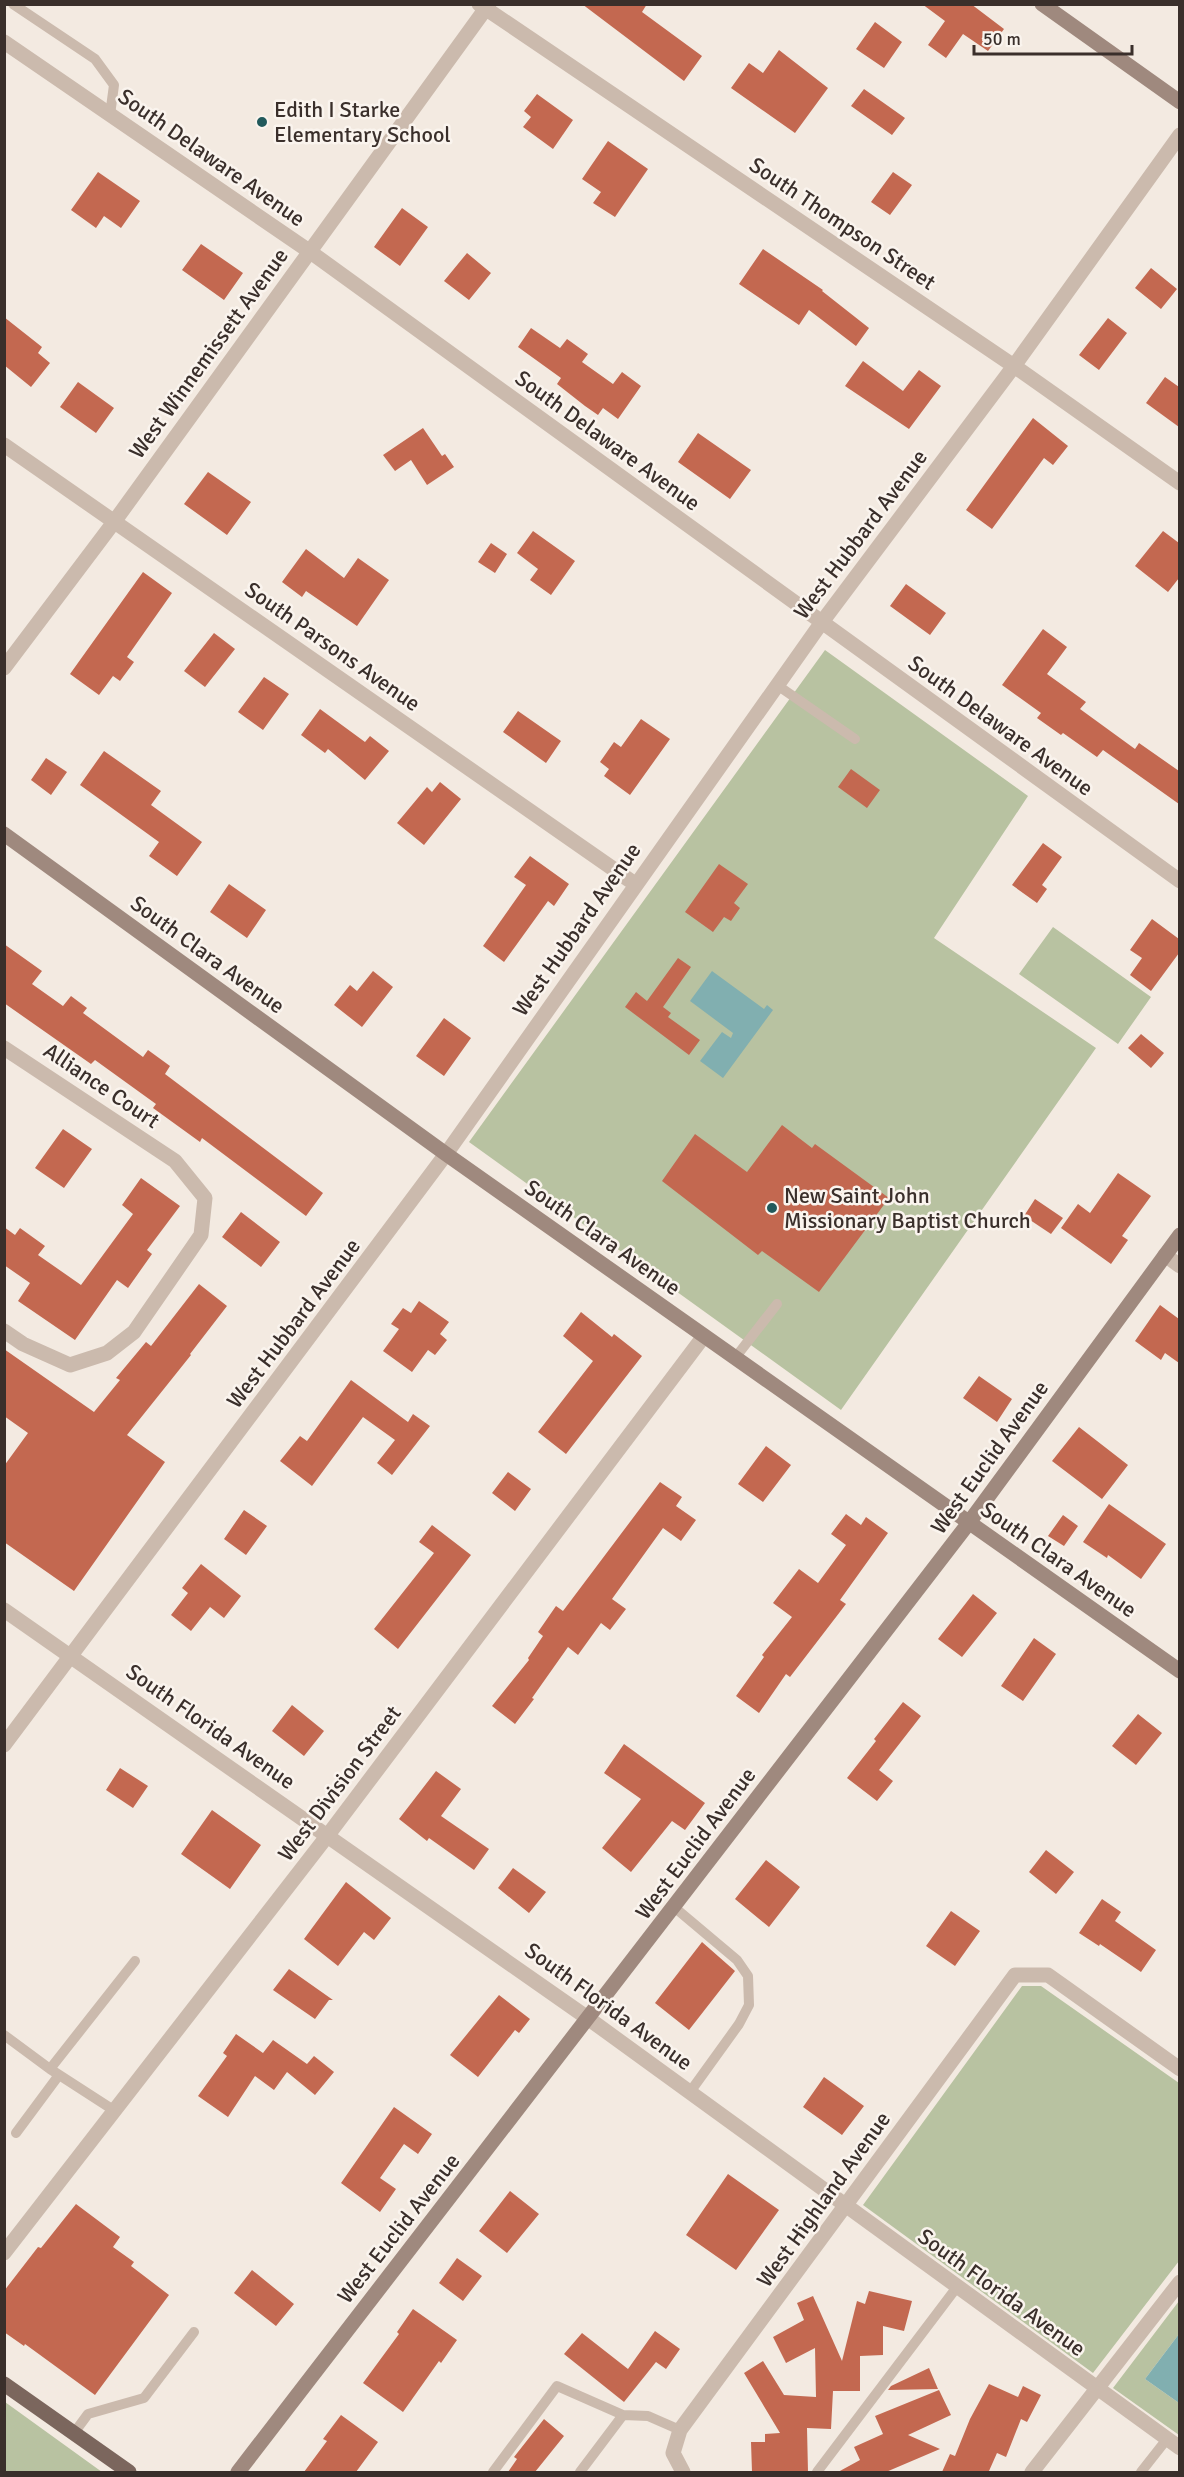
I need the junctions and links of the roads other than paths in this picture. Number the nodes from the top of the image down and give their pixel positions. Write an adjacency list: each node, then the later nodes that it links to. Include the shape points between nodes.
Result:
1 (13, 4): 6 (lane, via 95,59 114,85)
2 (1042, 4): 5 (street)
3 (485, 6): 8 (street, West Winnemissett Avenue); 9 (street, South Thompson Street)
4 (4, 42): 6 (street, South Delaware Avenue)
5 (1179, 102)
6 (110, 115): 8 (street, South Delaware Avenue)
7 (1179, 135): 9 (street, West Hubbard Avenue)
8 (309, 251): 12 (street, West Winnemissett Avenue); 13 (street, South Delaware Avenue)
9 (1014, 366): 11 (street, South Thompson Street); 13 (street, West Hubbard Avenue)
10 (4, 445): 12 (street, South Parsons Avenue)
11 (1179, 483)
12 (114, 522): 14 (street, West Winnemissett Avenue); 19 (street, South Parsons Avenue)
13 (822, 622): 15 (street, West Hubbard Avenue); 18 (street, South Delaware Avenue)
14 (4, 668)
15 (777, 685): 16 (lane); 19 (street, West Hubbard Avenue)
16 (855, 740)
17 (4, 834): 21 (street, South Clara Avenue)
18 (1179, 881)
19 (635, 884): 21 (street, West Hubbard Avenue)
20 (4, 1048): 26 (street, Alliance Court, via 175,1161 205,1198 201,1235 134,1332 106,1353 70,1365)
21 (446, 1154): 27 (street, South Clara Avenue); 31 (street, West Hubbard Avenue)
22 (1179, 1235): 23 (street, West Euclid Avenue)
23 (1165, 1255): 24 (street); 29 (street, West Euclid Avenue)
24 (1179, 1266)
25 (777, 1304): 28 (lane)
26 (4, 1331)
27 (704, 1336): 28 (street, South Clara Avenue); 34 (street, West Division Street)
28 (735, 1358): 29 (street, South Clara Avenue)
29 (968, 1524): 32 (street, South Clara Avenue); 35 (street, West Euclid Avenue)
30 (4, 1610): 31 (street, South Florida Avenue)
31 (72, 1657): 33 (street, West Hubbard Avenue); 34 (street, South Florida Avenue)
32 (1179, 1671)
33 (4, 1744)
34 (328, 1835): 37 (street, South Florida Avenue); 42 (street, West Division Street)
35 (674, 1907): 37 (street, West Euclid Avenue); 41 (lane, via 737,1960 748,1976 749,2005)
36 (135, 1961): 40 (lane)
37 (589, 2019): 41 (street, South Florida Avenue); 57 (street, West Euclid Avenue)
38 (4, 2035): 40 (lane)
39 (1179, 2069): 44 (street, West Highland Avenue, via 1048,1975 1015,1975)
40 (55, 2072): 42 (lane); 43 (lane)
41 (690, 2092): 44 (street, South Florida Avenue)
42 (115, 2111): 45 (street, West Division Street)
43 (16, 2133)
44 (846, 2206): 47 (street, South Florida Avenue); 52 (street, West Highland Avenue)
45 (4, 2253)
46 (1179, 2282): 50 (street)
47 (957, 2287): 50 (street, South Florida Avenue); 61 (lane)
48 (194, 2332): 53 (lane, via 144,2398 88,2414)
49 (4, 2384): 53 (main road)
50 (1096, 2389): 54 (street, South Florida Avenue); 62 (street)
51 (623, 2415): 52 (lane, via 648,2416); 58 (lane, via 557,2386); 59 (lane)
52 (680, 2430): 60 (street, West Highland Avenue, via 673,2453)
53 (74, 2433): 56 (main road)
54 (1167, 2439): 55 (street, South Florida Avenue); 63 (lane)
55 (1179, 2448)
56 (129, 2472)
57 (238, 2472)
58 (493, 2472)
59 (580, 2472)
60 (683, 2472)
61 (817, 2472)
62 (1032, 2472)
63 (1141, 2472)

